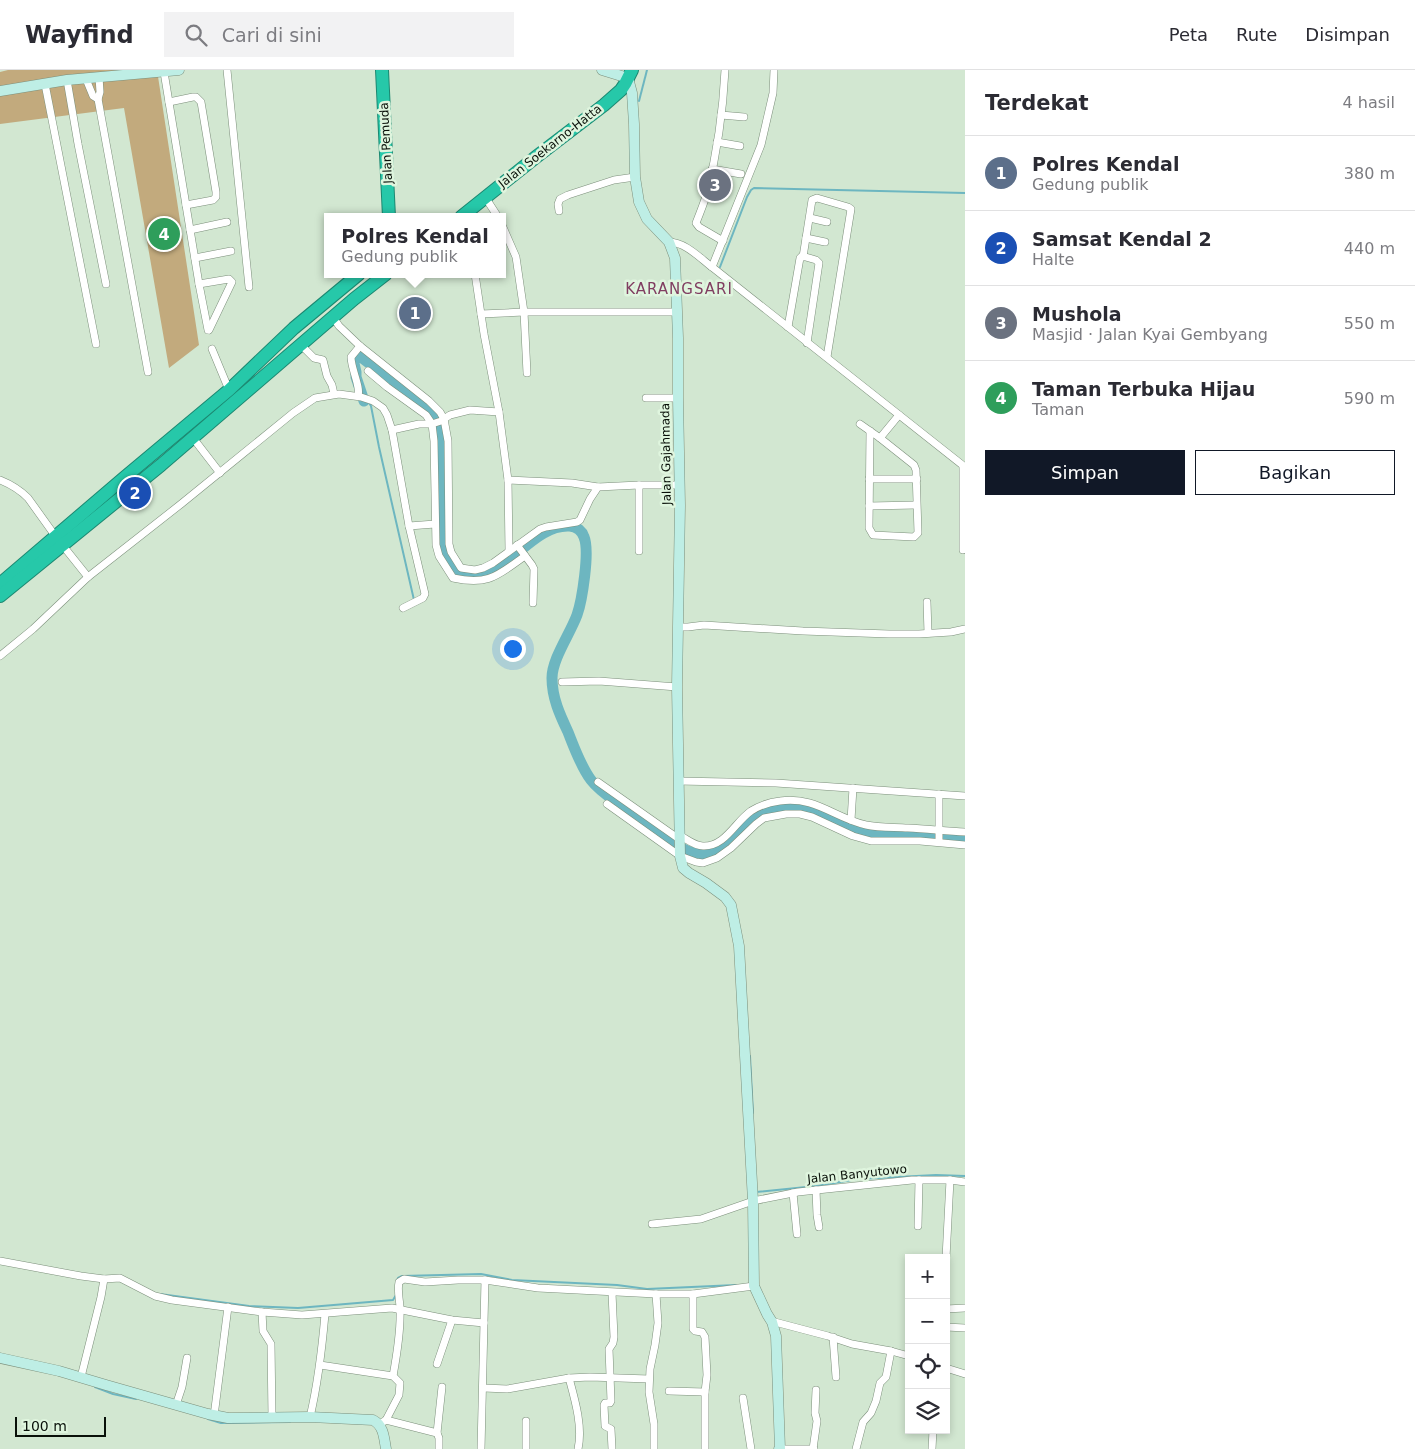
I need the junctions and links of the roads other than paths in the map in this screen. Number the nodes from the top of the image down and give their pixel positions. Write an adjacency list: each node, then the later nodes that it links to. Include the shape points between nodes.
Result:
1 (179, 70): 7 (street)
2 (226, 70): 49 (street)
3 (382, 70): 28 (highway, Jalan Pemuda)
4 (602, 70): 8 (street)
5 (725, 70): 16 (street)
6 (774, 70): 37 (street, via 773,93 761,145)
7 (164, 72): 9 (street); 15 (street)
8 (631, 74): 23 (street); 25 (highway, Jalan Soekarno-Hatta, via 604,105)
9 (100, 77): 10 (street); 14 (street)
10 (86, 79): 11 (street); 14 (street)
11 (68, 80): 12 (street); 47 (street)
12 (45, 84): 13 (street); 57 (street)
13 (0, 91)
14 (98, 100): 62 (street)
15 (169, 102): 26 (street); 26 (street, via 193,97 201,102 216,192 214,200)
16 (721, 115): 17 (street); 18 (street)
17 (744, 117)
18 (716, 142): 19 (street); 20 (street)
19 (740, 146)
20 (712, 169): 21 (street); 24 (street)
21 (726, 173): 22 (street); 24 (street, via 718,198)
22 (741, 174)
23 (635, 177): 27 (street, via 614,180 568,195 560,199); 38 (street, via 646,219)
24 (706, 195): 37 (street, via 696,223)
25 (485, 197): 29 (highway, Jalan Soekarno-Hatta); 30 (street)
26 (186, 205): 34 (street)
27 (559, 211)
28 (389, 213)
29 (466, 213)
30 (495, 213)
31 (810, 218): 33 (street); 36 (street); 60 (street, via 815,198 851,209)
32 (226, 222): 34 (street)
33 (827, 222)
34 (190, 230): 42 (street)
35 (506, 234): 50 (street, via 516,257)
36 (806, 238): 39 (street); 41 (street)
37 (722, 241): 43 (street)
38 (669, 242): 43 (street, via 682,245); 51 (street, Jalan Gajahmada, via 675,258)
39 (825, 242)
40 (231, 251): 42 (street)
41 (803, 257): 54 (street, via 800,258); 56 (street, via 819,263)
42 (195, 258): 48 (street)
43 (712, 267): 54 (street)
44 (354, 278): 64 (highway, via 294,328)
45 (381, 278): 53 (highway)
46 (476, 278): 52 (street)
47 (106, 284)
48 (199, 284): 48 (street, via 201,293 208,330 232,282 229,279)
49 (249, 288)
50 (524, 312): 51 (street); 52 (street); 63 (street)
51 (677, 312): 68 (street, Jalan Gajahmada)
52 (481, 314): 69 (street)
53 (331, 322): 55 (highway); 58 (street, via 339,326)
54 (788, 327): 56 (street)
55 (307, 343): 65 (street, via 314,358 323,360); 75 (highway)
56 (807, 343): 60 (street)
57 (96, 344)
58 (358, 348): 66 (street, via 350,357); 71 (street, via 429,401 440,412)
59 (212, 349): 64 (street)
60 (827, 357): 70 (street)
61 (368, 371): 71 (street)
62 (148, 372)
63 (527, 373)
64 (229, 390): 90 (highway, via 81,514)
65 (334, 394): 66 (street); 78 (street, via 315,398 293,412)
66 (362, 397): 73 (street, via 382,408)
67 (646, 398): 68 (street)
68 (678, 398): 84 (street, Jalan Gajahmada)
69 (499, 412): 71 (street, via 470,410); 82 (street)
70 (899, 415): 76 (street); 77 (street)
71 (438, 422): 73 (street); 88 (street, via 434,440); 96 (street, via 448,441 449,544)
72 (860, 424): 74 (street)
73 (392, 430): 89 (street)
74 (870, 431): 76 (street); 79 (street)
75 (193, 438): 78 (street); 90 (highway)
76 (880, 438): 80 (street, via 914,465)
77 (964, 467): 93 (street)
78 (220, 473): 97 (street)
79 (869, 479): 80 (street); 87 (street)
80 (917, 479): 86 (street)
81 (0, 480): 90 (street, via 28,498)
82 (508, 480): 85 (street); 92 (street)
83 (639, 485): 84 (street); 85 (street); 94 (street)
84 (672, 485): 104 (street, Jalan Gajahmada)
85 (598, 487): 91 (street, via 580,520 546,527)
86 (916, 505): 87 (street); 87 (street, via 918,533 914,537 873,535 869,528)
87 (869, 506)
88 (435, 524): 89 (street); 98 (street, via 439,556)
89 (409, 526): 103 (street, via 425,594)
90 (59, 541): 97 (street); 99 (highway); 100 (highway)
91 (517, 546): 92 (street); 95 (street)
92 (509, 550): 96 (street, via 483,568)
93 (963, 550)
94 (639, 551)
95 (525, 555): 98 (street, via 496,577 477,581); 102 (street, via 534,569)
96 (461, 568): 98 (street)
97 (88, 577): 107 (street, via 34,629)
98 (454, 577)
99 (0, 584)
100 (0, 596)
101 (927, 602): 106 (street)
102 (533, 603)
103 (403, 608)
104 (683, 627): 106 (street, via 704,625 803,632); 109 (street, Jalan Gajahmada)
105 (965, 629): 106 (street)
106 (928, 633)
107 (0, 656)
108 (562, 682): 109 (street, via 599,681)
109 (677, 687): 110 (street, Jalan Gajahmada)
110 (684, 781): 112 (street); 120 (street, Jalan Gajahmada)
111 (598, 782): 120 (street)
112 (853, 788): 113 (street); 116 (street)
113 (939, 794): 114 (street); 118 (street)
114 (965, 796)
115 (608, 804): 120 (street)
116 (851, 820): 118 (street); 120 (street, via 817,804 779,800 751,812 725,837 710,846 694,844)
117 (965, 832): 118 (street)
118 (939, 836): 119 (street); 120 (street, via 920,841 871,841 812,816 786,814 764,818 731,848 703,863)
119 (965, 845)
120 (682, 849): 126 (street, via 683,868 725,897 734,914 739,946)
121 (919, 1180): 122 (street, Jalan Banyutowo); 124 (street, Jalan Banyutowo); 128 (street)
122 (950, 1180): 123 (street, Jalan Banyutowo); 131 (street)
123 (965, 1182)
124 (816, 1190): 125 (street, Jalan Banyutowo); 129 (street)
125 (794, 1193): 126 (street, Jalan Banyutowo); 130 (street)
126 (753, 1201): 127 (street, Jalan Banyutowo, via 701,1219); 135 (street)
127 (652, 1224)
128 (918, 1226)
129 (819, 1227)
130 (797, 1234)
131 (946, 1254)
132 (0, 1261): 133 (street)
133 (104, 1279): 139 (street, via 120,1278 155,1296 172,1300); 160 (street)
134 (485, 1280): 136 (street, via 538,1288); 142 (street, via 402,1280 398,1288); 147 (street)
135 (750, 1287): 138 (street); 146 (street)
136 (612, 1292): 137 (street); 161 (street, via 614,1337 609,1349)
137 (656, 1294): 138 (street); 164 (street, via 658,1323)
138 (693, 1294): 169 (street, via 693,1329 705,1337 708,1375)
139 (228, 1307): 143 (street); 172 (street)
140 (965, 1308): 141 (street)
141 (950, 1309)
142 (400, 1310): 144 (street); 145 (street); 159 (street)
143 (262, 1312): 144 (street, via 302,1316); 173 (street, via 262,1329 271,1344)
144 (325, 1314): 156 (street)
145 (452, 1320): 147 (street); 155 (street)
146 (772, 1323): 150 (street); 188 (street, via 778,1356)
147 (484, 1324): 166 (street)
148 (950, 1327): 149 (street)
149 (965, 1328)
150 (833, 1339): 151 (street); 162 (street)
151 (891, 1352): 152 (street); 190 (street, via 886,1377 880,1383 872,1413 864,1422)
152 (905, 1355)
153 (0, 1358): 160 (street)
154 (187, 1358): 171 (street)
155 (438, 1364)
156 (320, 1365): 159 (street); 174 (street)
157 (950, 1369): 158 (street)
158 (965, 1374)
159 (393, 1376): 176 (street, via 400,1383 399,1395)
160 (80, 1377): 171 (street)
161 (610, 1377): 163 (street); 164 (street); 184 (street, via 611,1400 604,1405 605,1426 611,1429)
162 (836, 1377)
163 (569, 1378): 166 (street, via 507,1389); 183 (street, via 580,1428)
164 (649, 1379): 185 (street)
165 (442, 1387): 177 (street)
166 (484, 1388): 181 (street)
167 (816, 1390): 189 (street)
168 (669, 1391): 169 (street)
169 (705, 1392): 186 (street)
170 (743, 1398): 187 (street)
171 (176, 1404): 172 (street)
172 (214, 1416): 173 (street)
173 (272, 1417): 174 (street)
174 (310, 1417): 176 (street)
175 (526, 1421): 182 (street)
176 (383, 1422): 177 (street); 179 (street)
177 (437, 1433): 180 (street)
178 (933, 1434): 191 (street)
179 (386, 1449)
180 (439, 1449)
181 (481, 1449)
182 (526, 1449)
183 (578, 1449)
184 (612, 1449)
185 (654, 1449)
186 (705, 1449)
187 (751, 1449)
188 (779, 1449): 189 (street)
189 (814, 1449)
190 (856, 1449)
191 (932, 1449)

